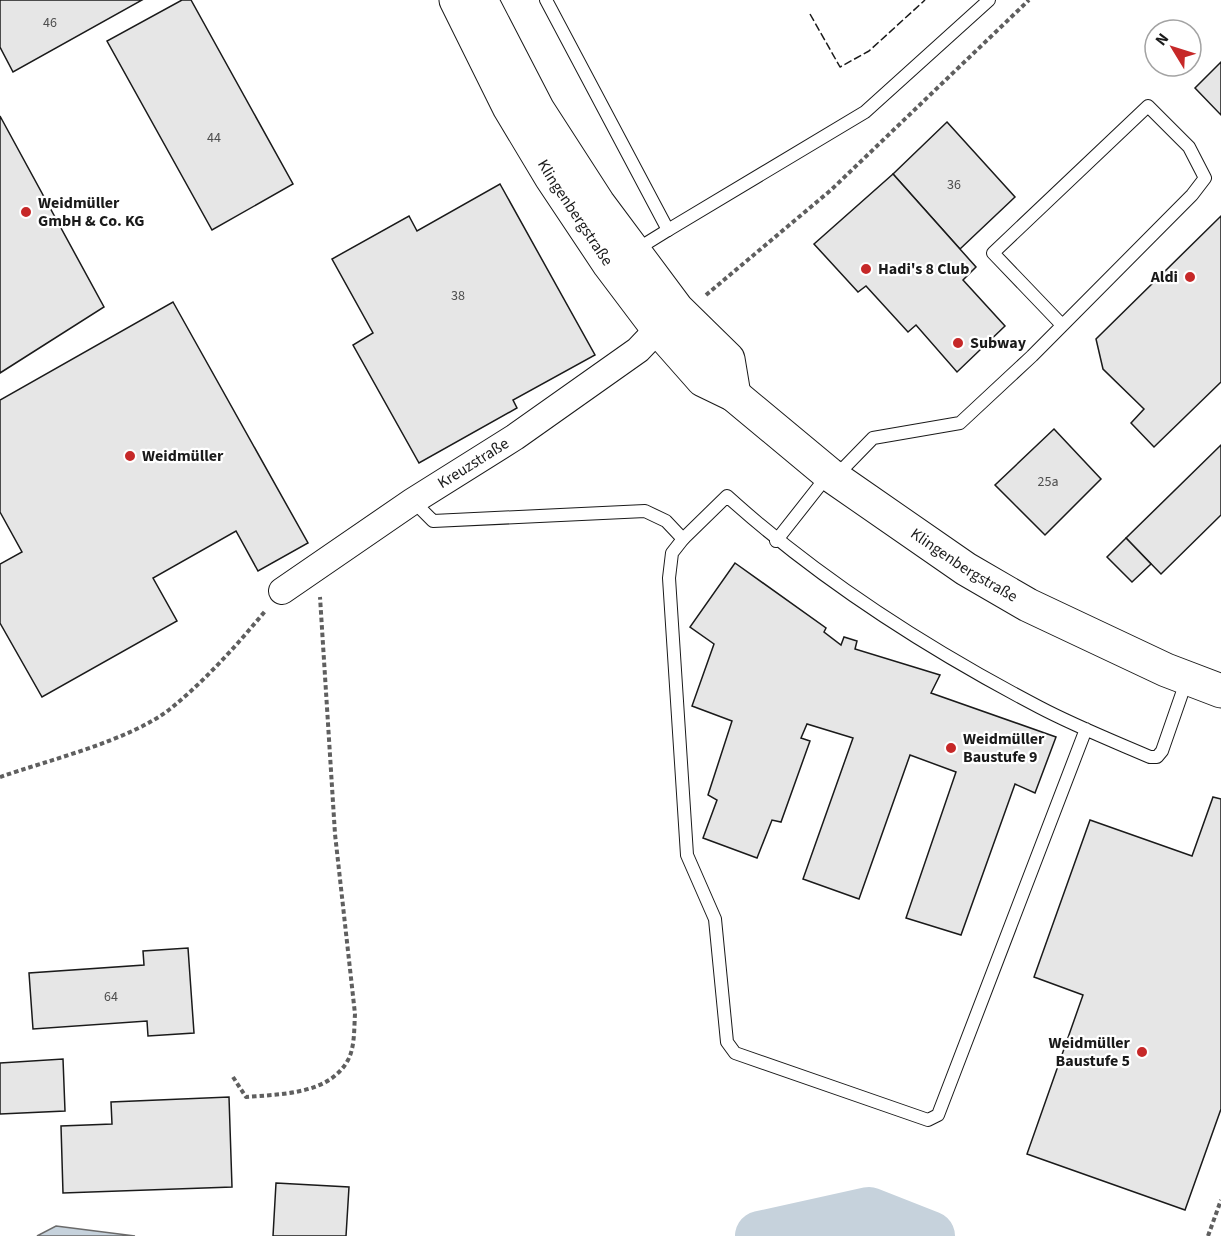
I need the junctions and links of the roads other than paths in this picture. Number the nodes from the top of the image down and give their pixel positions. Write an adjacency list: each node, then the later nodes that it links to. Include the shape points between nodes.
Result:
1 (456, 0): 6 (main road, Klingenbergstraße, via 510,108 551,177)
2 (481, 0): 6 (main road, Klingenbergstraße, via 538,110 598,203)
3 (546, 0): 5 (lane)
4 (989, 0): 5 (lane, via 865,112)
5 (668, 230): 6 (lane)
6 (622, 258): 8 (main road, Klingenbergstraße); 9 (main road, Klingenbergstraße, via 728,359)
7 (1062, 325): 7 (lane, via 1205,178 1189,147 1148,106 993,253); 10 (lane, via 960,423 873,438)
8 (658, 329): 9 (main road, Klingenbergstraße, via 704,380); 11 (street, Kreuzstraße, via 638,350 515,437)
9 (734, 395): 10 (main road, Klingenbergstraße)
10 (831, 476): 13 (lane); 15 (main road, Klingenbergstraße, via 966,569 1028,605)
11 (414, 501): 12 (lane, via 433,522 645,510 666,521); 14 (street, Kreuzstraße)
12 (683, 538): 13 (lane, via 727,496); 17 (lane, via 672,554 669,578 687,855 715,919 727,1042 735,1053 928,1120 938,1115)
13 (776, 541): 17 (lane, via 911,634 1040,708)
14 (282, 591)
15 (1188, 678): 16 (main road, Klingenbergstraße); 17 (lane, via 1157,757)
16 (1221, 692)
17 (1086, 729)

